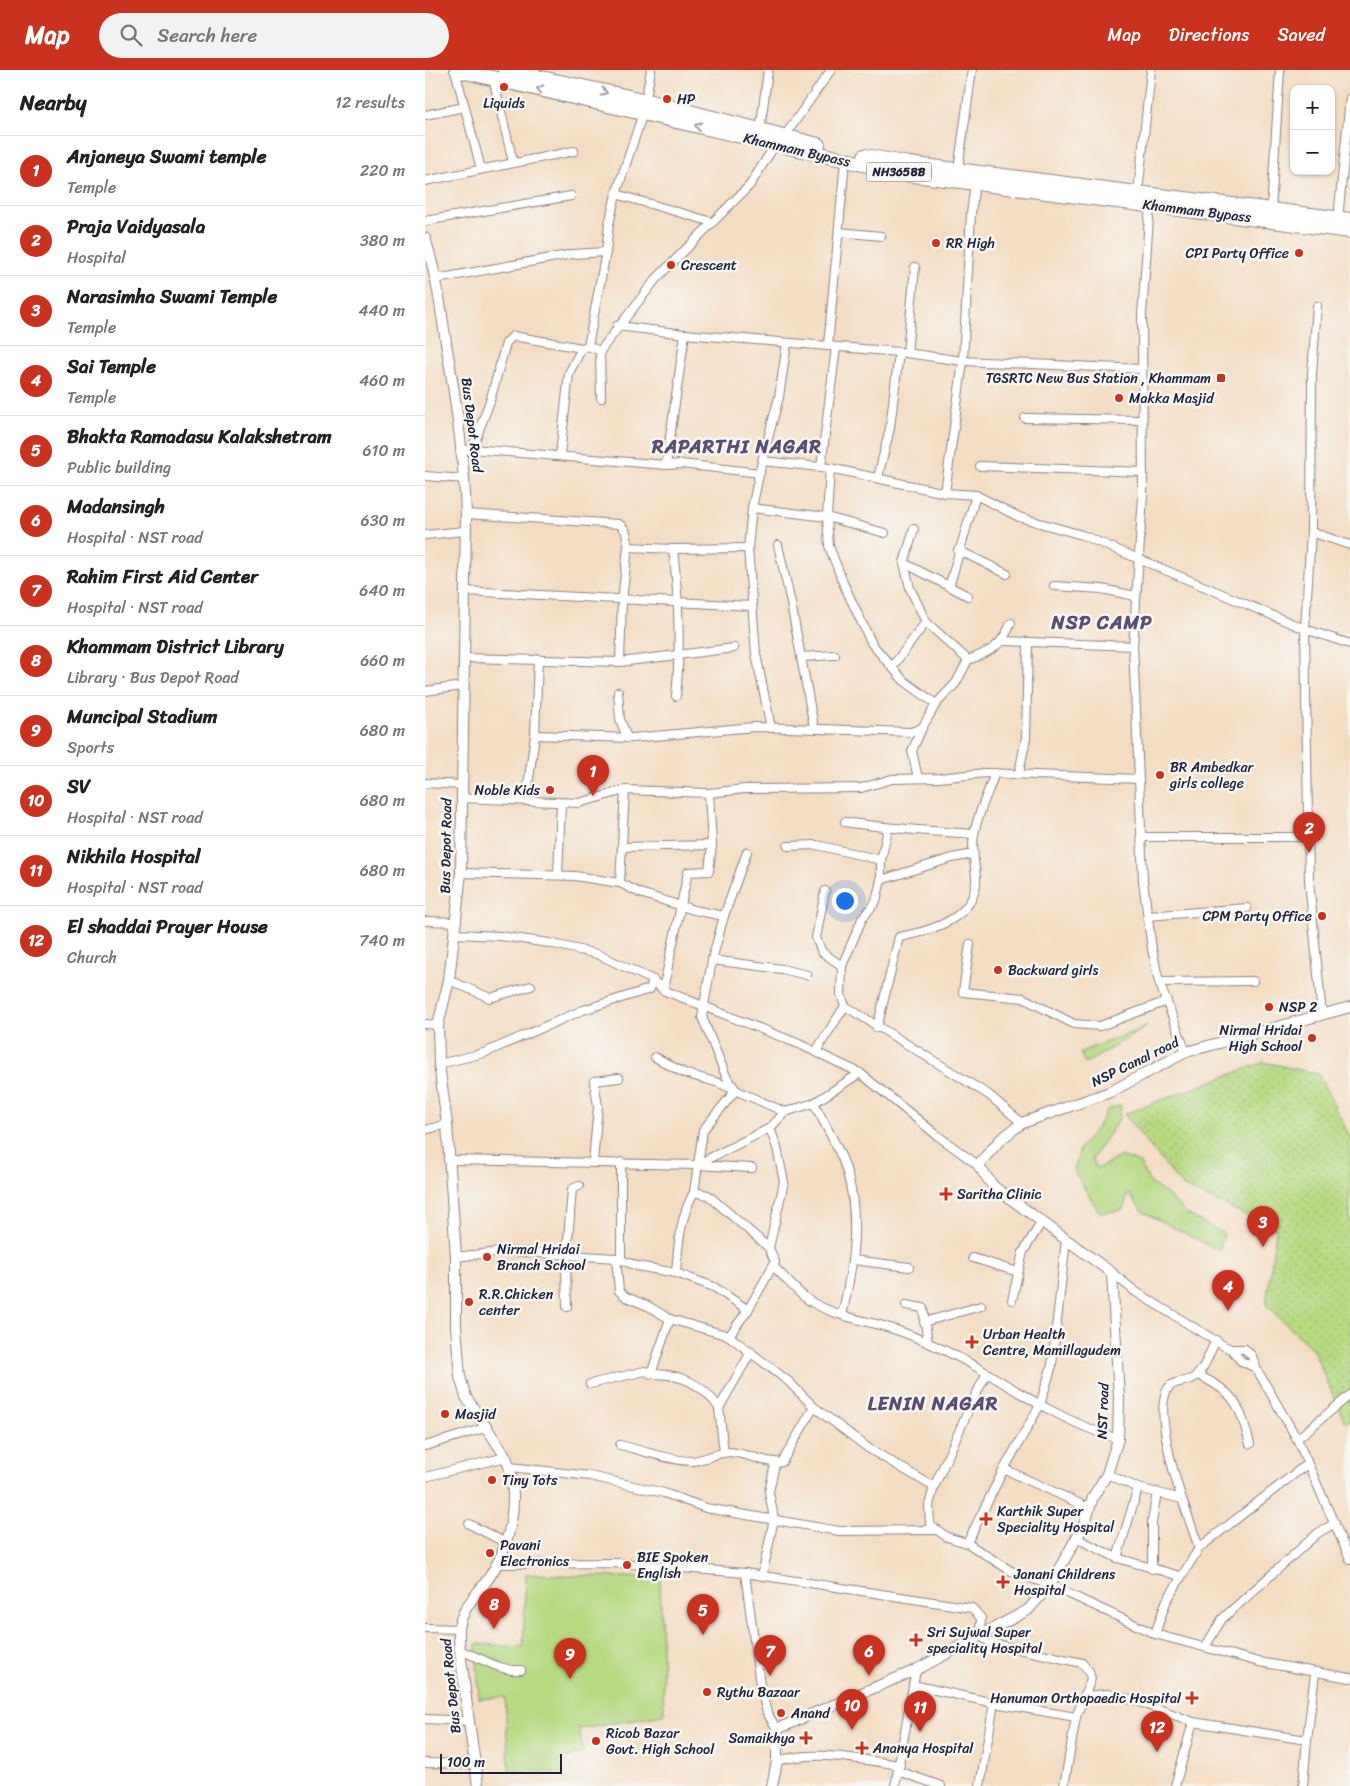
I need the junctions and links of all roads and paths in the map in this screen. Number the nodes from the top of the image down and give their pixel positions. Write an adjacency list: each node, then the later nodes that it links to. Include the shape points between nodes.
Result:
1 (456, 70): 8 (highway, Khammam Bypass / NH365BB); 10 (street)
2 (651, 70): 11 (street)
3 (768, 70): 13 (street)
4 (831, 70): 14 (street)
5 (972, 70): 19 (street)
6 (1151, 70): 24 (street)
7 (1280, 70): 25 (street)
8 (499, 74): 11 (highway, Khammam Bypass / NH365BB); 17 (street)
9 (1350, 98): 28 (street)
10 (465, 107): 12 (street); 18 (street)
11 (645, 107): 13 (highway, Khammam Bypass / NH365BB); 14 (highway, Khammam Bypass / NH365BB, one-way to 11); 22 (street)
12 (425, 115)
13 (760, 131): 14 (highway, Khammam Bypass / NH365BB)
14 (780, 141): 16 (highway, Khammam Bypass / NH365BB); 19 (highway, Khammam Bypass / NH365BB); 27 (street, via 750,185)
15 (574, 151): 17 (street)
16 (845, 161): 21 (highway, Khammam Bypass / NH365BB, via 906,174); 30 (street)
17 (513, 162): 18 (street)
18 (481, 169): 20 (street)
19 (959, 170): 24 (highway, Khammam Bypass / NH365BB)
20 (425, 181)
21 (975, 183): 24 (highway, Khammam Bypass / NH365BB); 44 (street)
22 (616, 194): 27 (street); 33 (street)
23 (571, 196): 26 (street)
24 (1146, 198): 25 (highway, Khammam Bypass / NH365BB); 28 (highway, Khammam Bypass / NH365BB); 45 (street)
25 (1271, 210): 28 (highway, Khammam Bypass / NH365BB)
26 (425, 221)
27 (712, 222): 37 (street, via 656,279)
28 (1338, 222): 29 (highway, Khammam Bypass / NH365BB)
29 (1350, 231)
30 (839, 232): 31 (street); 41 (street)
31 (881, 236)
32 (425, 238): 35 (street, Bus Depot Road)
33 (606, 252): 35 (street, via 573,254); 40 (street)
34 (915, 267): 43 (street)
35 (436, 279): 50 (street, Bus Depot Road)
36 (1317, 306): 69 (street, via 1312,373)
37 (617, 326): 38 (street); 42 (street)
38 (685, 334): 39 (street); 53 (street)
39 (787, 343): 41 (street); 52 (street, via 779,397)
40 (585, 347): 42 (street); 49 (street, via 513,336 507,343); 51 (street, via 569,373)
41 (832, 347): 43 (street); 55 (street)
42 (600, 351): 46 (street)
43 (903, 353): 44 (street); 60 (street)
44 (963, 361): 45 (street); 62 (street)
45 (1142, 369): 48 (street)
46 (601, 398)
47 (1025, 418): 48 (street)
48 (1141, 420): 57 (street)
49 (472, 449): 50 (street); 51 (street)
50 (461, 451): 61 (street, Bus Depot Road)
51 (560, 455): 53 (street)
52 (762, 461): 55 (street); 58 (street)
53 (665, 465): 58 (street)
54 (980, 466): 57 (street)
55 (821, 467): 56 (street)
56 (830, 468): 60 (street); 66 (street)
57 (1143, 472): 78 (street)
58 (760, 473): 64 (street)
59 (425, 476): 61 (street)
60 (878, 477): 62 (street)
61 (465, 479): 65 (street, Bus Depot Road)
62 (945, 493): 63 (street)
63 (976, 495): 77 (street); 78 (street, via 1019,517 1082,535)
64 (752, 508): 66 (street); 75 (street)
65 (466, 514): 68 (street, Bus Depot Road); 74 (street, via 619,524 625,528)
66 (827, 517): 70 (street); 104 (street, via 829,546 844,585 872,644)
67 (914, 529): 79 (street)
68 (465, 531): 71 (street); 83 (street, Bus Depot Road)
69 (1311, 532): 73 (street); 91 (street)
70 (885, 533)
71 (425, 535)
72 (778, 545): 99 (street)
73 (1350, 545)
74 (628, 547): 76 (street); 86 (street)
75 (748, 548): 76 (street); 88 (street)
76 (673, 549): 87 (street)
77 (959, 550): 80 (street); 81 (street)
78 (1140, 558): 85 (street); 91 (street)
79 (904, 562): 81 (street); 89 (street, via 910,588)
80 (1007, 574)
81 (949, 586): 84 (street)
82 (1054, 586): 85 (street, via 1102,589)
83 (465, 591): 86 (street); 100 (street, Bus Depot Road)
84 (968, 596)
85 (1135, 596): 95 (street)
86 (622, 600): 87 (street); 103 (street)
87 (679, 603): 88 (street); 97 (street)
88 (752, 606): 111 (street, via 756,654)
89 (926, 622): 102 (street); 104 (street)
90 (1011, 623): 92 (street)
91 (1305, 629): 94 (street); 129 (street)
92 (1003, 640): 93 (street); 102 (street, via 989,652)
93 (1028, 643): 95 (street); 116 (street, via 1026,738)
94 (1350, 644)
95 (1133, 646): 118 (street)
96 (734, 648): 97 (street)
97 (680, 654): 103 (street); 108 (street)
98 (835, 655): 99 (street)
99 (802, 657): 110 (street)
100 (464, 658): 101 (street); 105 (street, Bus Depot Road)
101 (538, 660): 103 (street); 113 (street)
102 (969, 660): 109 (street, via 956,683)
103 (620, 662)
104 (892, 668): 109 (street)
105 (463, 686): 106 (street); 120 (street, Bus Depot Road)
106 (425, 691)
107 (618, 692): 114 (street, via 620,719)
108 (676, 696)
109 (936, 704): 112 (street)
110 (815, 727): 111 (street); 112 (street, via 911,732)
111 (771, 728): 114 (street)
112 (922, 728): 117 (street, via 912,751)
113 (535, 735): 114 (street); 124 (street)
114 (627, 738)
115 (995, 773): 116 (street); 117 (street); 128 (street)
116 (1019, 773): 118 (street)
117 (918, 778): 122 (street, via 892,779 861,788 745,789)
118 (1139, 779): 130 (street)
119 (425, 783): 120 (street)
120 (461, 785): 123 (street, Bus Depot Road)
121 (625, 790): 122 (street); 125 (street, via 579,803); 133 (street)
122 (709, 793): 131 (street)
123 (461, 798): 124 (street); 137 (street, Bus Depot Road)
124 (526, 800): 125 (street)
125 (561, 803): 138 (street)
126 (845, 822): 127 (street)
127 (888, 829): 128 (street); 136 (street)
128 (974, 834): 135 (street)
129 (1307, 836): 130 (street); 163 (street)
130 (1141, 837): 145 (street)
131 (712, 846): 133 (street); 142 (street, via 709,872 688,872)
132 (788, 846): 136 (street, via 817,845)
133 (623, 847): 140 (street)
134 (747, 852): 144 (street)
135 (973, 854): 139 (street); 166 (street, via 976,878 971,902 940,927 899,937)
136 (881, 860): 139 (street)
137 (461, 873): 138 (street); 147 (street, Bus Depot Road)
138 (558, 875): 140 (street)
139 (881, 880): 151 (street, via 876,901 863,919)
140 (620, 884): 142 (street)
141 (825, 890): 151 (street, via 816,938 822,952)
142 (680, 905): 144 (street); 158 (street)
143 (1247, 908): 145 (street)
144 (724, 916): 150 (street)
145 (1148, 916): 156 (street)
146 (425, 921): 147 (street)
147 (457, 922): 148 (street, Bus Depot Road)
148 (455, 934): 153 (street, Bus Depot Road); 154 (street, via 549,943 597,954)
149 (970, 944): 159 (street, via 963,992 1023,998 1074,1024 1100,1026)
150 (712, 960): 152 (street); 160 (street)
151 (842, 966): 161 (street, via 841,995)
152 (807, 975)
153 (449, 980): 157 (street, via 491,998); 165 (street, Bus Depot Road)
154 (653, 980): 158 (street); 170 (street, via 650,989 583,1010 484,1053)
155 (1253, 980): 156 (street)
156 (1159, 982): 159 (street)
157 (531, 986)
158 (663, 990): 160 (street)
159 (1167, 1001): 168 (street)
160 (703, 1004): 167 (street); 173 (street, via 702,1017 726,1076)
161 (845, 1006): 166 (street); 167 (street)
162 (1350, 1007): 163 (street, NSP Canal road)
163 (1322, 1014): 168 (street, NSP Canal road)
164 (425, 1024): 165 (street)
165 (438, 1025): 170 (street, Bus Depot Road)
166 (877, 1028): 176 (street, via 989,1095)
167 (815, 1051): 171 (street)
168 (1186, 1052): 176 (street, NSP Canal road, via 1110,1092)
169 (655, 1057): 173 (street, via 684,1072)
170 (439, 1064): 177 (street, Bus Depot Road)
171 (860, 1073): 174 (street); 184 (street)
172 (619, 1078): 181 (street, via 594,1081 598,1106)
173 (736, 1090): 175 (street); 183 (street, via 703,1130)
174 (813, 1103): 175 (street); 195 (street, via 842,1159 852,1195)
175 (785, 1112): 178 (street)
176 (1022, 1123): 184 (street, NSP Canal road, via 1000,1140)
177 (447, 1124): 179 (street); 180 (street, Bus Depot Road)
178 (769, 1128): 183 (street); 190 (street, via 784,1182)
179 (425, 1130)
180 (448, 1160): 181 (street); 192 (street, Bus Depot Road)
181 (593, 1162): 182 (street)
182 (621, 1162): 183 (street); 194 (street)
183 (697, 1165): 185 (street); 187 (street)
184 (978, 1165): 188 (street, via 993,1186)
185 (752, 1168)
186 (579, 1186): 191 (street, via 572,1189)
187 (694, 1192): 190 (street, via 708,1195); 199 (street, via 688,1202 677,1248)
188 (1041, 1223): 189 (street); 198 (street, via 1023,1252)
189 (1066, 1240): 200 (street); 218 (street, via 1052,1365)
190 (769, 1248): 196 (street)
191 (567, 1254): 192 (street, via 507,1251); 194 (street); 203 (street)
192 (456, 1257): 221 (street, Bus Depot Road, via 460,1377 467,1397)
193 (973, 1258): 198 (street)
194 (618, 1259): 199 (street); 207 (street, via 619,1291)
195 (853, 1260): 197 (street); 206 (street)
196 (774, 1266): 205 (street); 206 (street, via 808,1300)
197 (909, 1267)
198 (1018, 1272): 201 (street)
199 (675, 1273): 205 (street, via 714,1288)
200 (1112, 1273): 210 (street, via 1136,1292); 222 (street, NST road)
201 (1012, 1300)
202 (906, 1305): 208 (street, via 923,1308)
203 (567, 1306)
204 (981, 1306): 208 (street)
205 (748, 1310): 209 (street)
206 (842, 1314): 211 (street)
207 (670, 1319): 209 (street); 214 (street)
208 (924, 1322): 211 (street)
209 (729, 1336): 212 (street)
210 (1215, 1340): 215 (street); 223 (street, via 1231,1349 1245,1349 1252,1356)
211 (928, 1343): 213 (street)
212 (751, 1352): 219 (street); 220 (street)
213 (987, 1373): 218 (street); 235 (street)
214 (651, 1374): 216 (street, via 645,1371); 220 (street, via 685,1378 712,1397)
215 (1197, 1375): 224 (street, via 1227,1391 1244,1422); 238 (street, via 1191,1380 1174,1383 1165,1395 1165,1441)
216 (590, 1384)
217 (1350, 1395): 223 (street)
218 (1040, 1406): 222 (street, via 1086,1429); 232 (street)
219 (814, 1407): 229 (street, via 782,1462); 235 (street, via 868,1448)
220 (719, 1408): 227 (street)
221 (488, 1427): 226 (street); 228 (street, Bus Depot Road)
222 (1118, 1439): 233 (street, NST road)
223 (1297, 1439): 230 (street)
224 (1249, 1444)
225 (620, 1445): 227 (street, via 689,1461)
226 (425, 1446)
227 (724, 1453): 229 (street, via 755,1456)
228 (506, 1457): 231 (street, Bus Depot Road); 234 (street)
229 (775, 1464): 240 (street, via 769,1492)
230 (1307, 1464): 241 (street); 247 (street)
231 (510, 1468): 240 (street, via 590,1476 664,1493 706,1508); 245 (street, Bus Depot Road, via 513,1501)
232 (1004, 1469): 239 (street); 246 (street)
233 (1107, 1474): 236 (street); 239 (street, NST road)
234 (425, 1477)
235 (935, 1488): 243 (street, via 929,1505 930,1525)
236 (1138, 1488): 237 (street); 248 (street)
237 (1157, 1492): 238 (street); 251 (street, via 1152,1522)
238 (1182, 1499): 247 (street)
239 (1089, 1508): 244 (street, NST road)
240 (773, 1519): 243 (street, via 839,1531); 253 (street)
241 (1335, 1523): 249 (street); 260 (street, via 1318,1532 1222,1619)
242 (469, 1524): 245 (street)
243 (938, 1530): 246 (street)
244 (1076, 1538): 248 (street); 255 (street, NST road)
245 (506, 1543): 250 (street, Bus Depot Road)
246 (967, 1543): 255 (street, via 1011,1571)
247 (1199, 1548): 254 (street)
248 (1117, 1558): 251 (street)
249 (1350, 1558)
250 (497, 1564): 252 (street, via 618,1563); 257 (street, Bus Depot Road, via 464,1609)
251 (1152, 1569): 254 (street)
252 (745, 1573): 253 (street); 273 (street, via 760,1685 767,1712)
253 (762, 1576): 259 (street, via 972,1608 981,1618)
254 (1180, 1576): 258 (street, via 1166,1602)
255 (1050, 1585): 258 (street); 259 (street, NST road, via 1028,1610)
256 (425, 1628): 257 (street)
257 (459, 1629): 261 (street, Bus Depot Road)
258 (1155, 1634): 260 (street)
259 (980, 1636): 263 (street, NST road); 267 (street, via 1005,1648 1082,1663 1091,1679)
260 (1205, 1647): 264 (street)
261 (461, 1651): 262 (street, via 502,1670); 271 (street, Bus Depot Road)
262 (521, 1670)
263 (916, 1670): 266 (street); 273 (street, NST road)
264 (1315, 1673): 265 (street); 274 (street)
265 (1350, 1678)
266 (913, 1685): 268 (street); 278 (street)
267 (1085, 1696): 269 (street); 272 (street, via 1108,1694)
268 (994, 1703): 269 (street); 283 (street)
269 (1076, 1717): 284 (street)
270 (425, 1720): 271 (street)
271 (468, 1721): 277 (street, Bus Depot Road)
272 (1193, 1722): 274 (street); 285 (street)
273 (777, 1729): 275 (street)
274 (1307, 1740): 286 (street)
275 (777, 1761): 278 (street, via 793,1757 849,1757); 280 (street)
276 (425, 1764): 277 (street)
277 (475, 1764): 279 (street, Bus Depot Road)
278 (899, 1768): 281 (street); 282 (street)
279 (478, 1786)
280 (772, 1786)
281 (895, 1786)
282 (941, 1786)
283 (980, 1786)
284 (1064, 1786)
285 (1175, 1786)
286 (1303, 1786)

